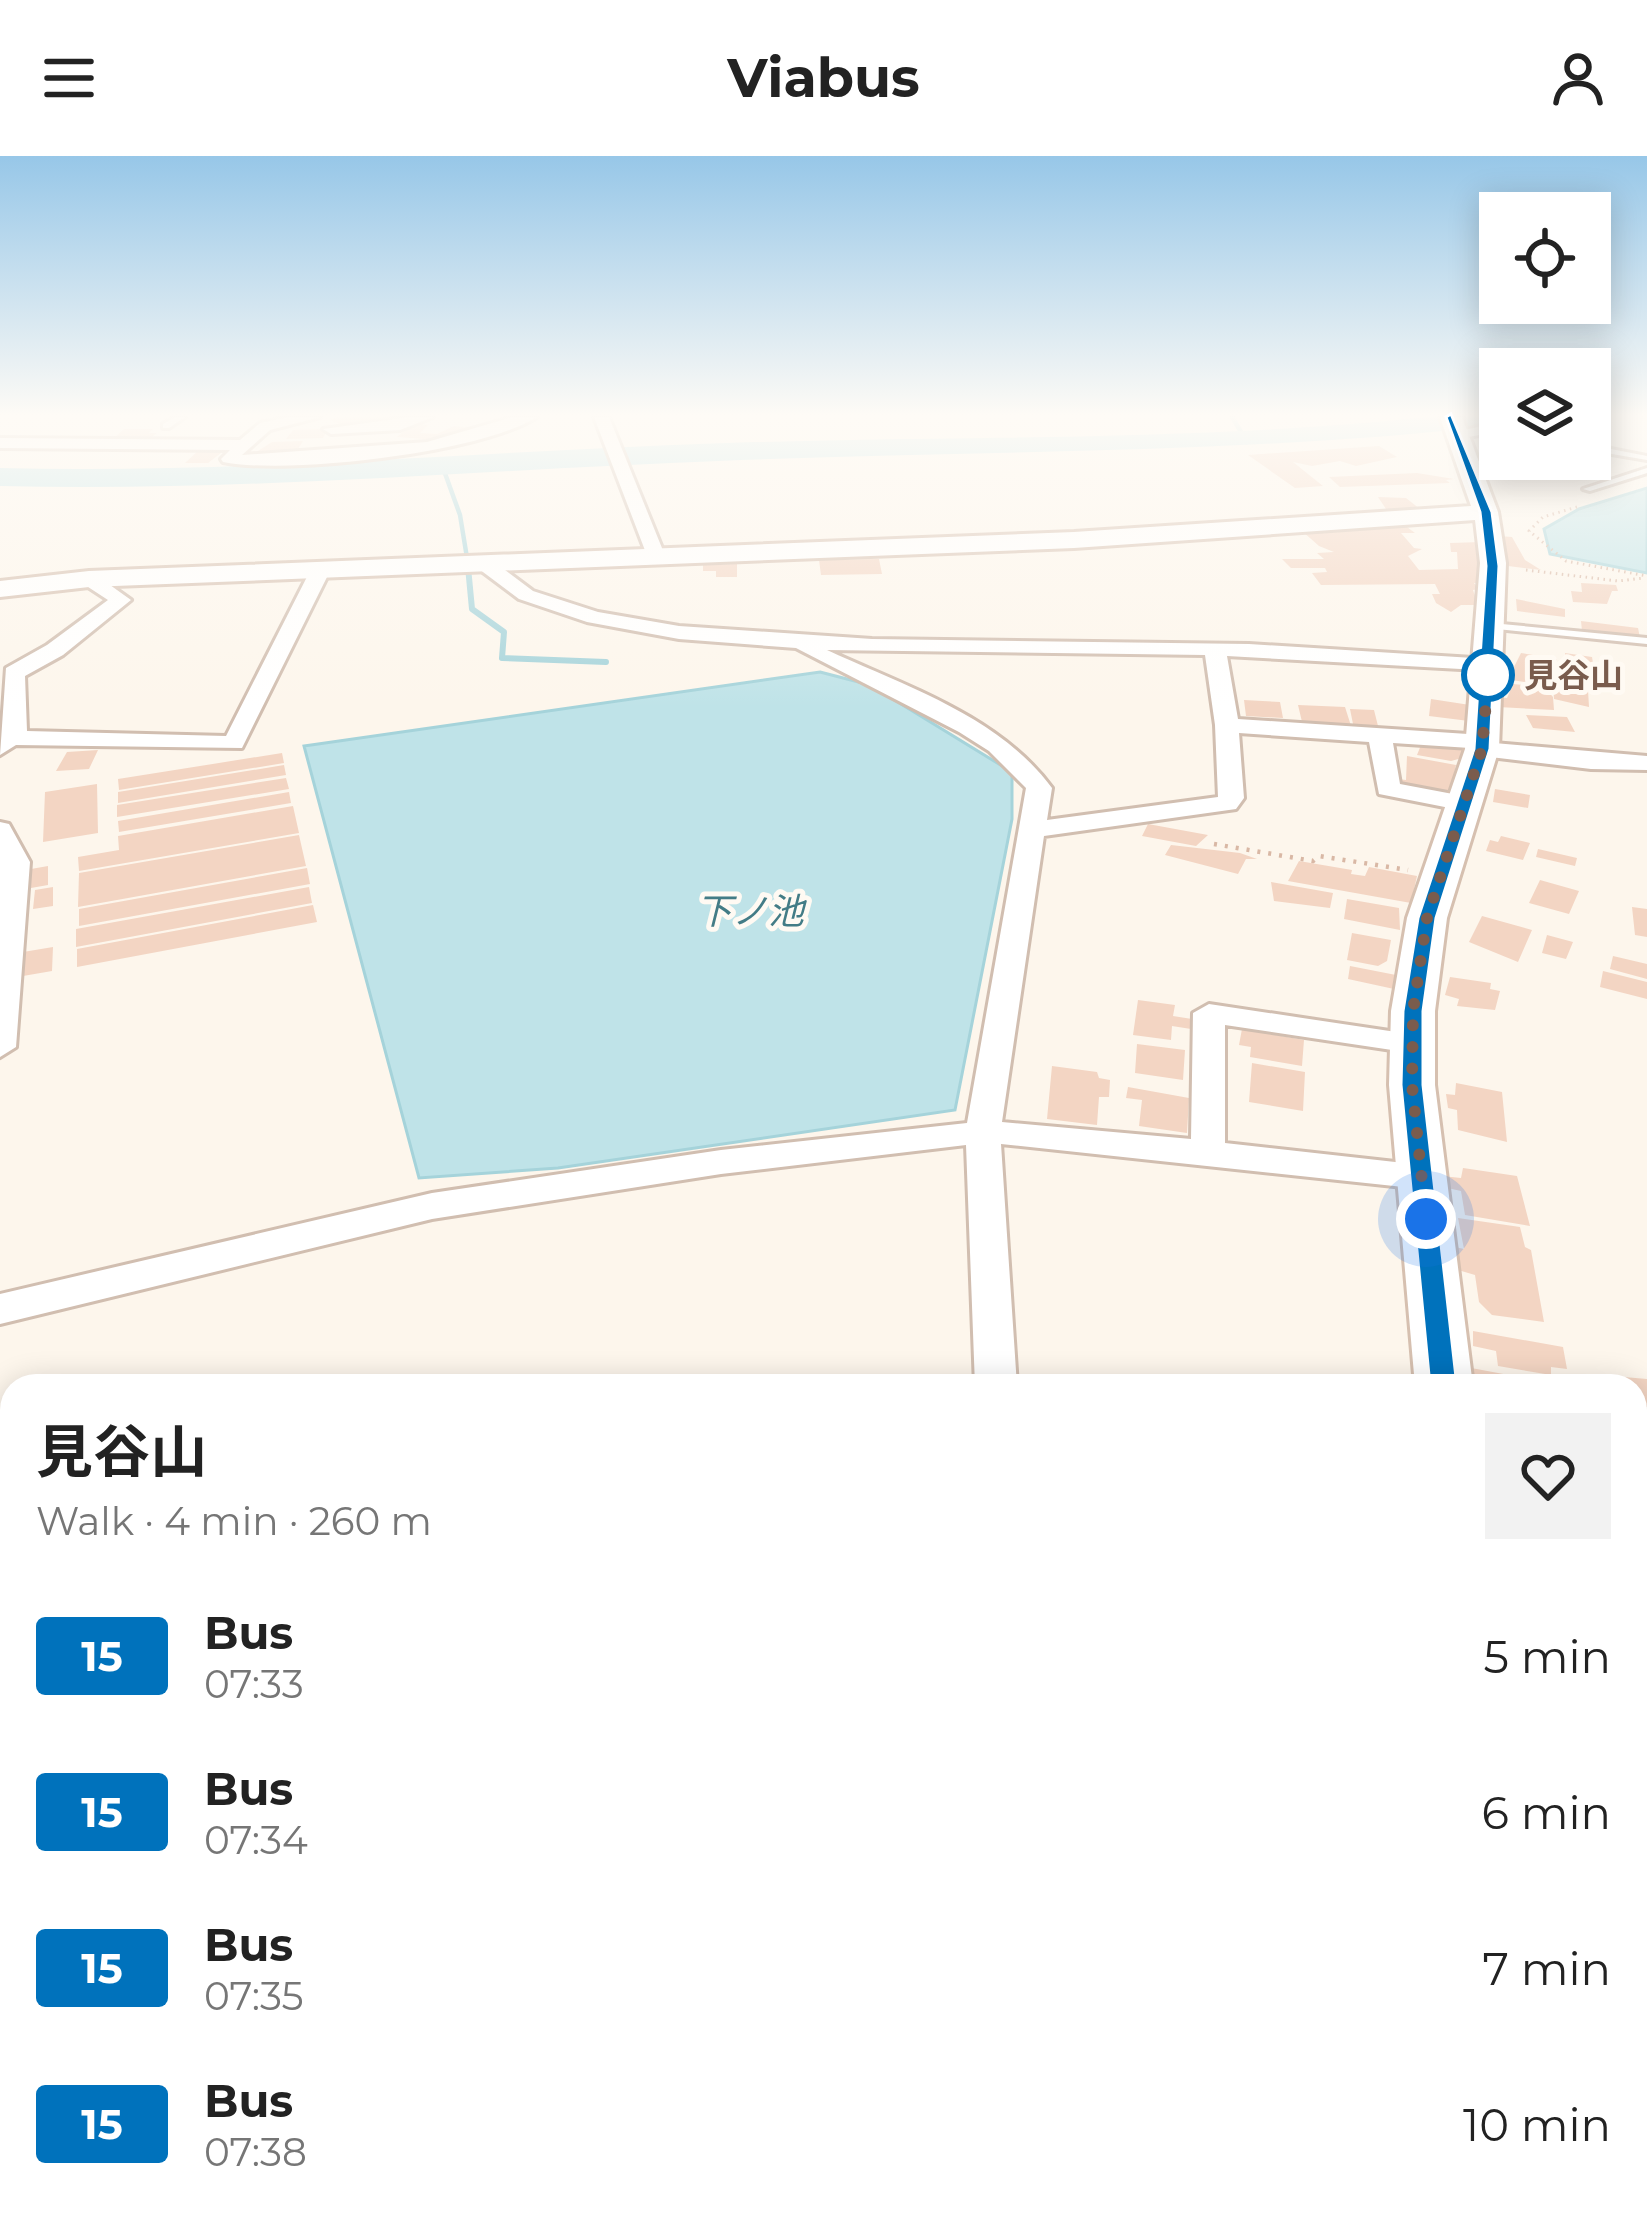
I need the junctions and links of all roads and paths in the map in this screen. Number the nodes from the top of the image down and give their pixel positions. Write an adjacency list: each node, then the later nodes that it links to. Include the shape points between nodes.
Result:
1 (638, 514): 5 (street)
2 (1462, 514): 5 (street, via 1074,540)
3 (1486, 514): 7 (street)
4 (1554, 514): 9 (path, via 1529,532 1546,552)
5 (655, 553): 6 (street)
6 (468, 563): 8 (street); 13 (street, via 514,590 632,626)
7 (1492, 566): 9 (path, via 1618,581); 14 (street)
8 (321, 568): 10 (street); 18 (street, via 234,743)
9 (1647, 577)
10 (89, 579): 11 (street); 18 (street, via 121,600 14,673 15,733)
11 (0, 589)
12 (1647, 641): 14 (lane)
13 (800, 645): 15 (street); 22 (street, via 930,706 1028,768 1039,788)
14 (1490, 646): 15 (street); 19 (street)
15 (1215, 650): 16 (street)
16 (1227, 725): 17 (street); 22 (street, via 1227,804)
17 (1380, 734): 19 (street); 21 (street, via 1388,789)
18 (2, 742)
19 (1483, 746): 20 (street); 21 (street)
20 (1647, 763)
21 (1465, 803): 25 (street)
22 (1035, 829): 29 (street)
23 (0, 830): 26 (street, via 16,862)
24 (1214, 844): 25 (path)
25 (1441, 876): 27 (street, via 1427,918)
26 (2, 1000): 28 (street)
27 (1412, 1043): 30 (street, via 1209,1012); 31 (street)
28 (0, 1047)
29 (983, 1132): 30 (street); 32 (street, via 432,1206); 33 (street)
30 (1208, 1152): 31 (street)
31 (1422, 1177): 34 (street)
32 (0, 1309)
33 (995, 1374)
34 (1443, 1374)

